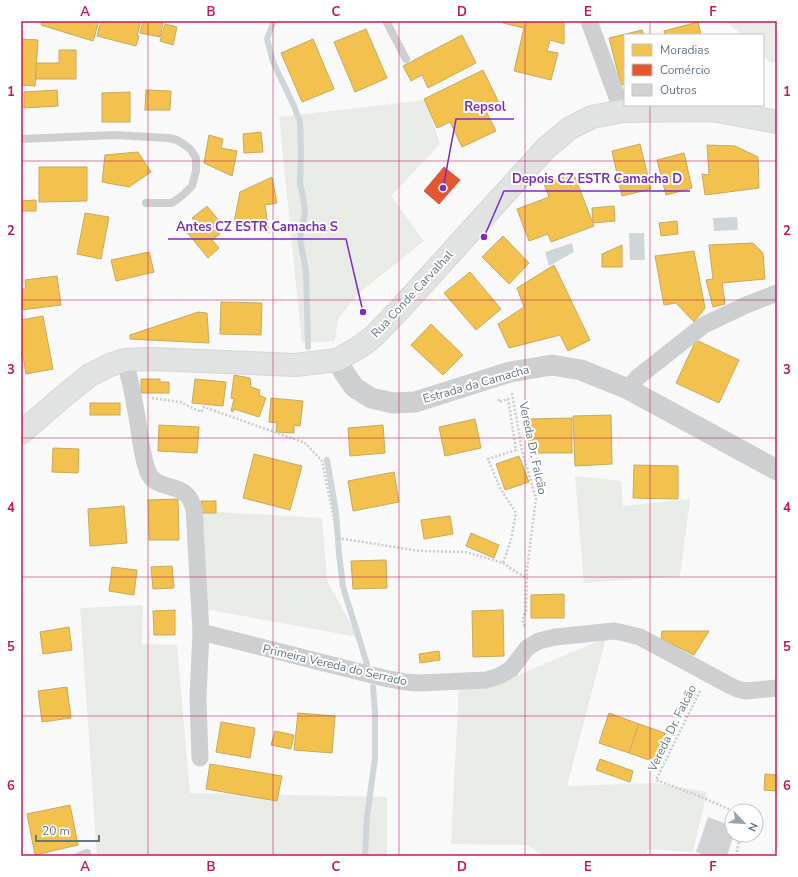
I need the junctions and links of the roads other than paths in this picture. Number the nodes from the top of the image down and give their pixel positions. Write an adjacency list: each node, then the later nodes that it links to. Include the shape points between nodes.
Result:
1 (386, 21): 3 (lane)
2 (589, 21): 4 (street)
3 (406, 59)
4 (622, 111): 5 (main road, Rua Conde Carvalhal, via 712,110); 10 (main road, Rua Conde Carvalhal, via 592,117 570,128 546,148 374,336)
5 (777, 122)
6 (21, 139): 7 (lane, via 115,135 177,140 192,150 196,158 192,186 184,196 172,203)
7 (146, 203)
8 (777, 293): 11 (street, via 704,325 638,376)
9 (125, 360): 10 (main road, Rua Conde Carvalhal, via 152,358 295,366); 12 (main road, Rua Conde Carvalhal, via 90,375); 14 (street, via 134,396 145,465 151,478 187,494 194,509)
10 (337, 360): 11 (street, Estrada da Camacha, via 354,387 371,398 393,403 415,402 510,372 552,365 581,370)
11 (628, 388): 13 (street, Estrada da Camacha)
12 (21, 433)
13 (777, 470)
14 (201, 632): 15 (street, Primeira Vereda do Serrado, via 384,678 420,683 486,680 512,669 527,648 539,641 614,631 640,637 737,689 746,691); 16 (street, via 198,697)
15 (777, 688)
16 (200, 758)
17 (87, 852): 18 (lane)
18 (79, 856)

